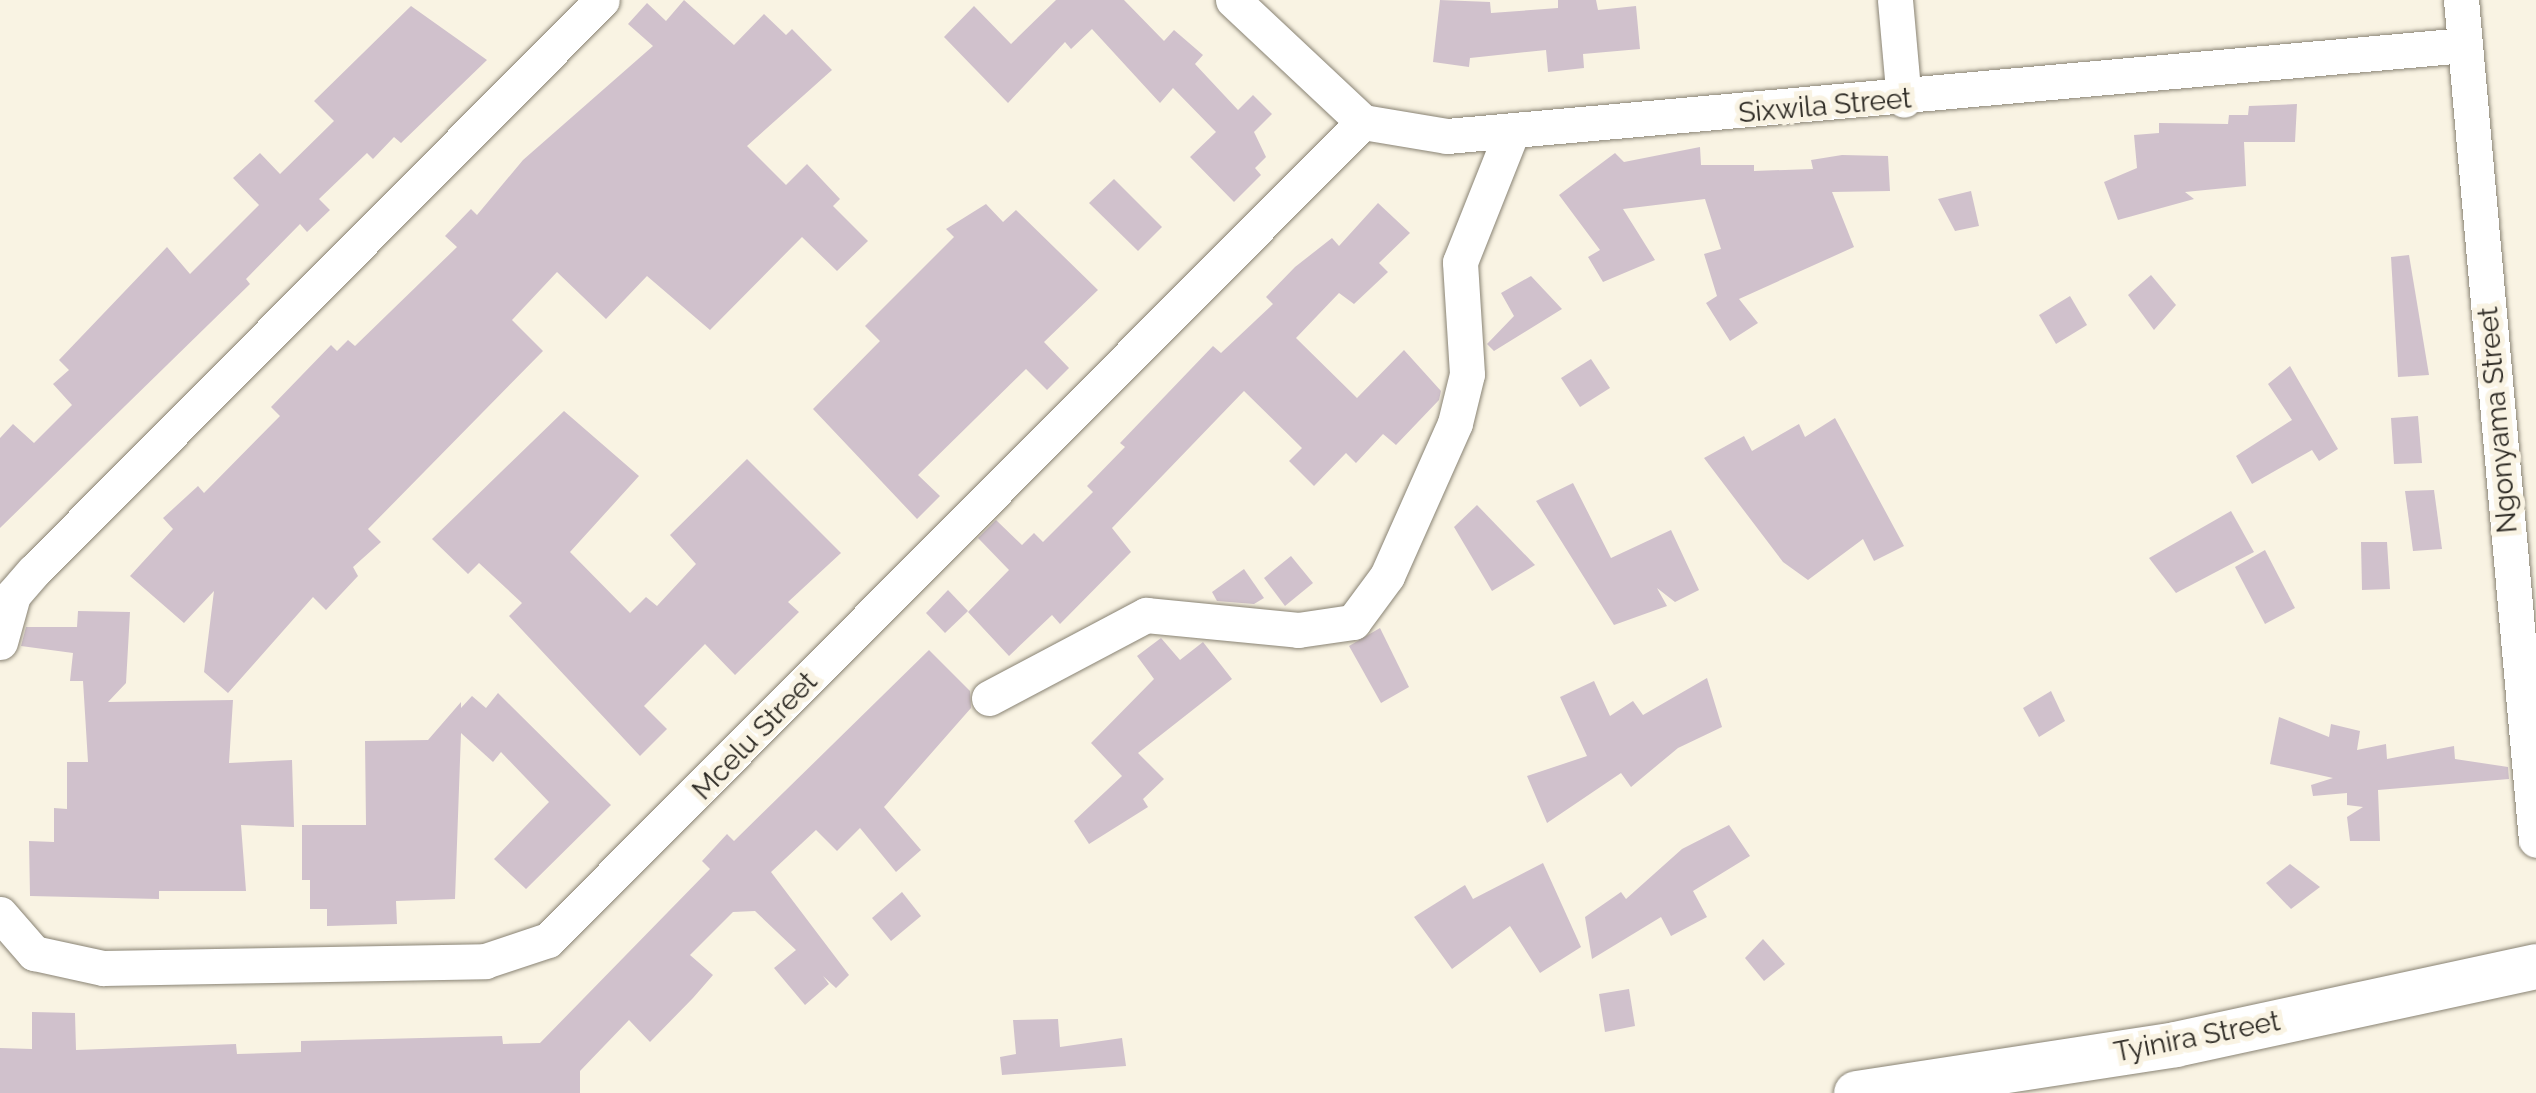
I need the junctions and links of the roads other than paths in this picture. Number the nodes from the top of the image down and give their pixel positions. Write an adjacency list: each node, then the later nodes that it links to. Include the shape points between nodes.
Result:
1 (602, 0): 9 (street, via 34,571 14,595)
2 (1233, 0): 7 (street)
3 (1895, 0): 6 (street)
4 (2461, 0): 5 (street, Ngonyama Street)
5 (2465, 45): 6 (street, Sixwila Street); 11 (street, Ngonyama Street)
6 (1904, 100): 8 (street, Sixwila Street)
7 (1363, 122): 8 (street, Sixwila Street, via 1447,136); 12 (street, Mcelu Street, via 548,940 485,962 104,968 34,953)
8 (1512, 131): 10 (street, via 1460,262 1468,374 1455,422 1387,576 1354,622 1298,630 1146,616)
9 (0, 642)
10 (989, 698)
11 (2536, 840)
12 (0, 914)
13 (2536, 966): 14 (street, Tyinira Street, via 2175,1044)
14 (1856, 1093)

